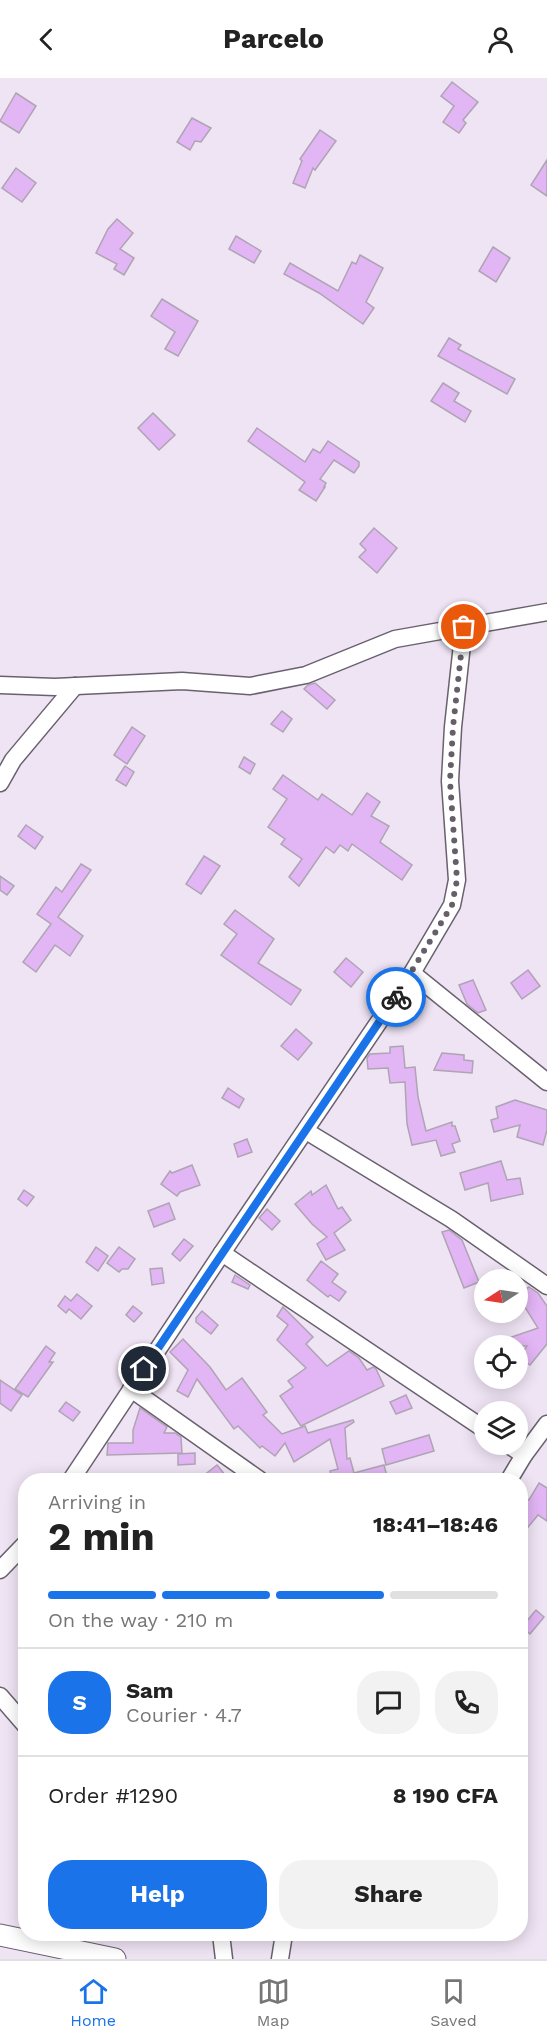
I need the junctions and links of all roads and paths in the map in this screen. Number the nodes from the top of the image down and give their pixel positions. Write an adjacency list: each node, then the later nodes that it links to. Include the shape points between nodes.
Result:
1 (547, 612): 2 (street)
2 (464, 627): 4 (street, via 395,639 306,675 250,686 182,681); 6 (street, via 450,781 457,880 452,905)
3 (0, 685): 4 (street)
4 (75, 686): 5 (street, via 13,760)
5 (0, 783)
6 (412, 973): 7 (street); 8 (street)
7 (547, 1082)
8 (306, 1131): 9 (street); 10 (street, via 451,1219)
9 (222, 1253): 11 (street); 12 (street)
10 (547, 1286)
11 (131, 1389): 16 (street); 17 (street)
12 (474, 1422)
13 (547, 1424): 14 (street)
14 (528, 1450)
15 (524, 1455): 18 (street)
16 (76, 1473)
17 (250, 1473)
18 (514, 1473)
19 (18, 1551): 20 (street)
20 (0, 1570)
21 (0, 1696): 22 (street)
22 (18, 1717)
23 (0, 1935): 24 (street)
24 (18, 1939)
25 (28, 1941): 28 (street)
26 (222, 1941): 29 (street)
27 (283, 1941): 30 (street)
28 (114, 1959)
29 (224, 1959)
30 (280, 1959)

